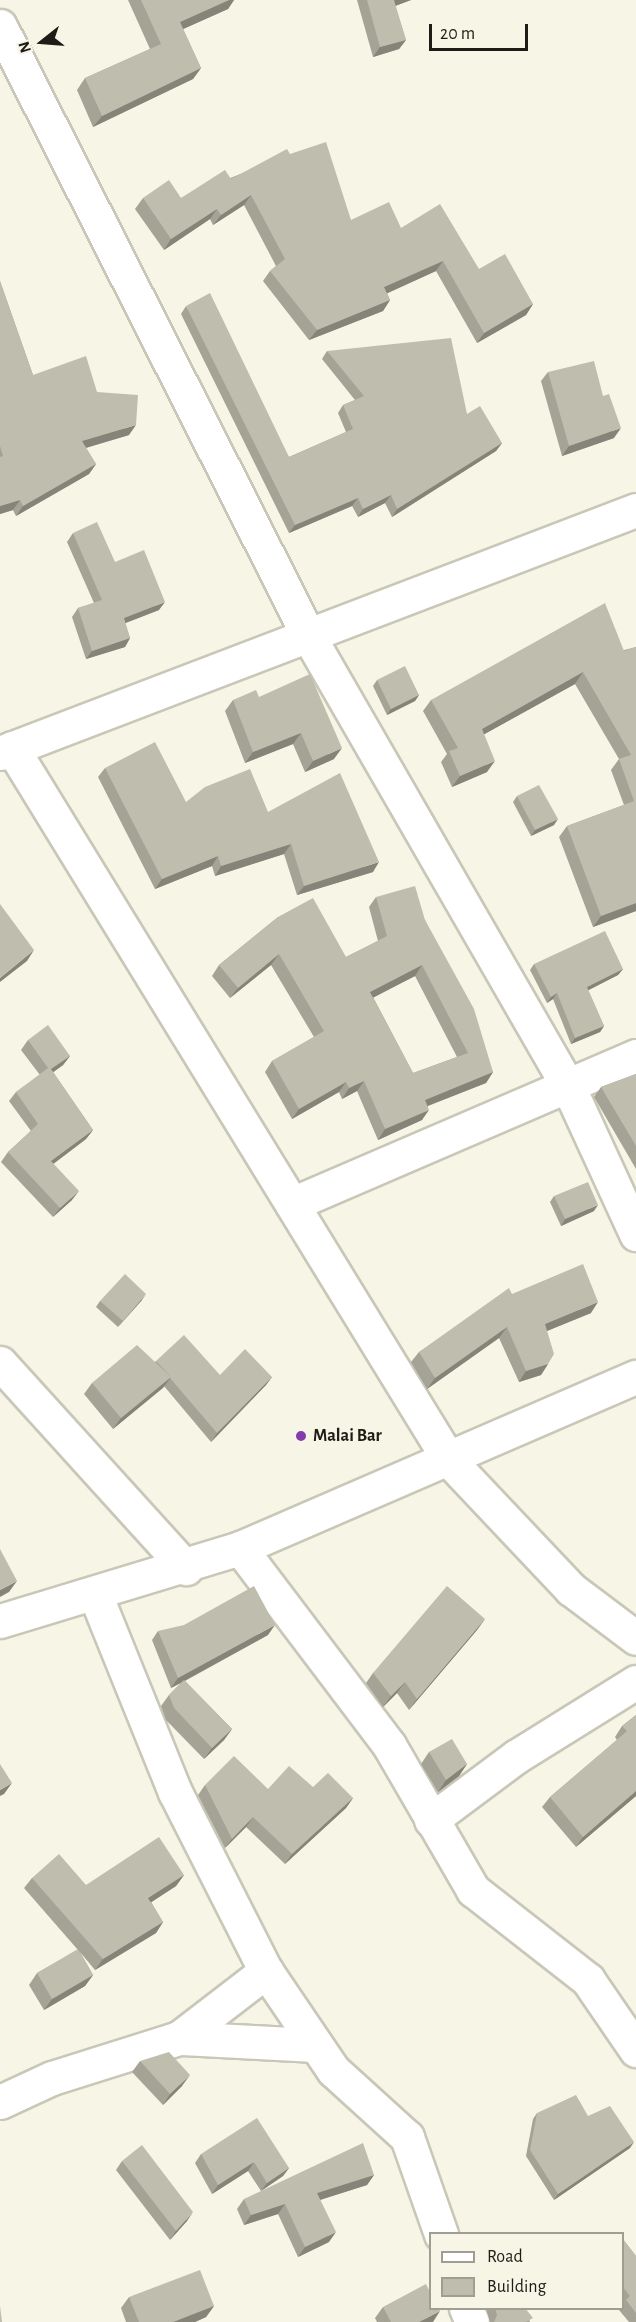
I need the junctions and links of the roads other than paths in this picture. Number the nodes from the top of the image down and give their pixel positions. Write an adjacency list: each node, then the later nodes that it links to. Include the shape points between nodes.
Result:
1 (0, 26): 3 (street)
2 (636, 510): 3 (street)
3 (308, 635): 4 (street); 6 (street)
4 (6, 751): 7 (street)
5 (636, 1056): 6 (street)
6 (569, 1088): 7 (street); 8 (street)
7 (292, 1204): 11 (street)
8 (636, 1234)
9 (0, 1363): 13 (street)
10 (636, 1377): 11 (street)
11 (448, 1460): 12 (street); 16 (street, via 571,1589)
12 (240, 1548): 13 (street); 18 (street, via 389,1745)
13 (186, 1568): 14 (street)
14 (95, 1594): 15 (street); 19 (street, via 175,1792)
15 (0, 1621)
16 (636, 1638)
17 (636, 1682): 18 (street, via 517,1756)
18 (431, 1820): 22 (street, via 473,1890 588,1980)
19 (266, 1971): 20 (street); 21 (street)
20 (179, 2038): 21 (street); 23 (street, via 52,2078)
21 (313, 2045): 24 (street, via 407,2137)
22 (636, 2050)
23 (0, 2102)
24 (440, 2232)

